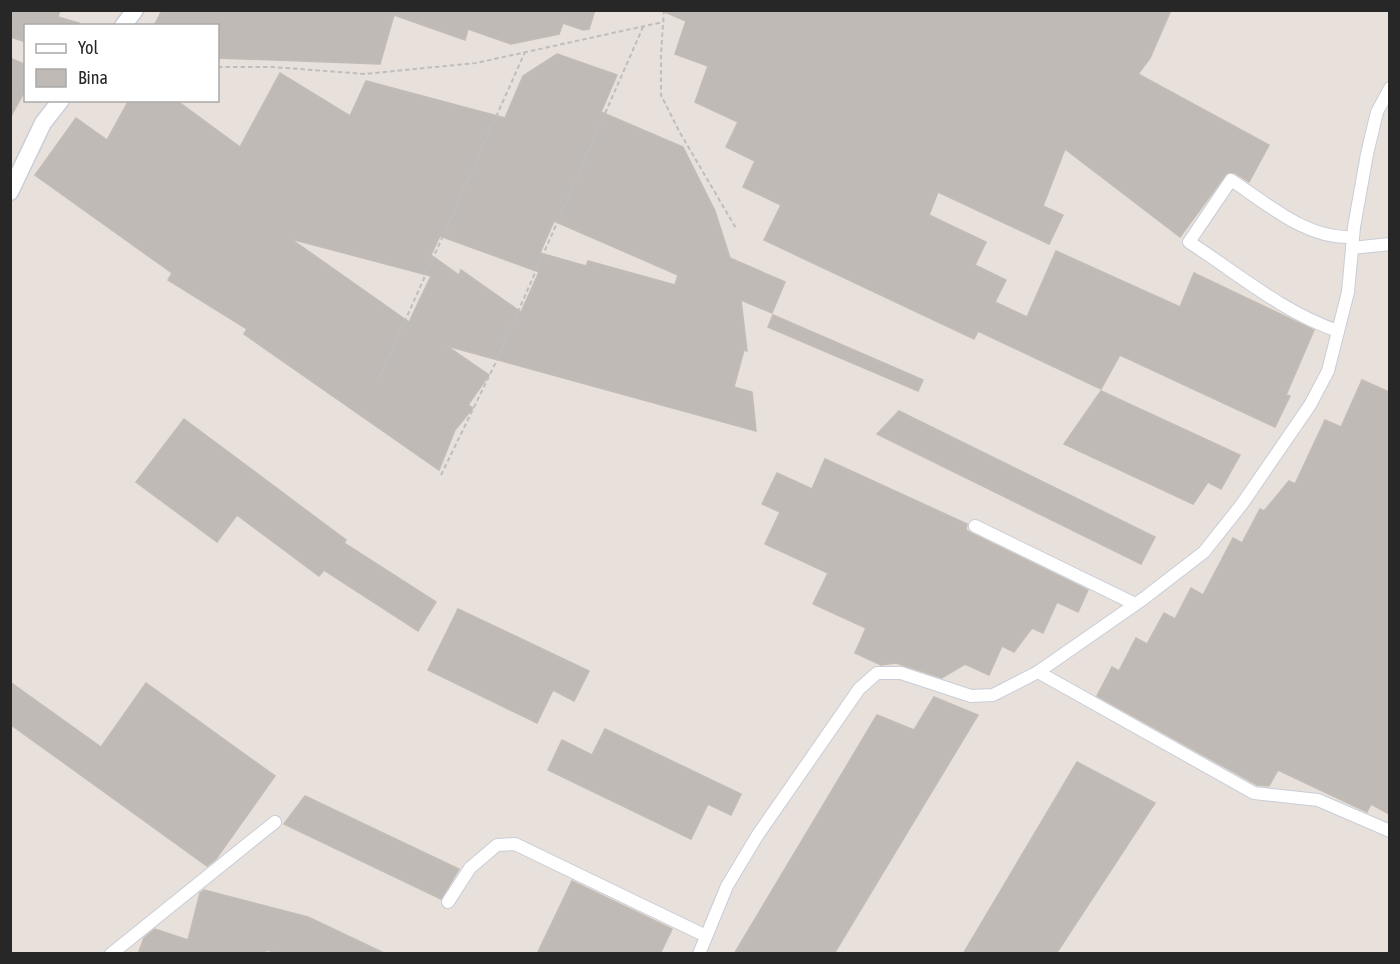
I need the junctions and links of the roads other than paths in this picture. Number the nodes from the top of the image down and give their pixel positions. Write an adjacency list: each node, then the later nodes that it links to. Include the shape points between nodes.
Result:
1 (135, 10): 2 (street)
2 (124, 24)
3 (1389, 88): 6 (street, via 1377,112)
4 (59, 102): 5 (street, via 43,123)
5 (10, 192)
6 (1352, 243): 7 (street); 8 (street, via 1348,292); 8 (street, via 1315,233 1231,180 1189,242 1285,308)
7 (1389, 244)
8 (1338, 331): 10 (street, via 1328,371 1310,405 1242,504 1203,552)
9 (975, 525): 10 (street)
10 (1135, 604): 11 (street)
11 (1038, 672): 13 (street, via 1254,793 1318,800); 15 (street, via 993,695 971,696 901,673 877,673 859,689 757,836 726,886)
12 (275, 822): 16 (street)
13 (1389, 831)
14 (448, 902): 15 (street, via 470,868 496,846 515,844)
15 (706, 936): 17 (street)
16 (111, 954)
17 (699, 954)

